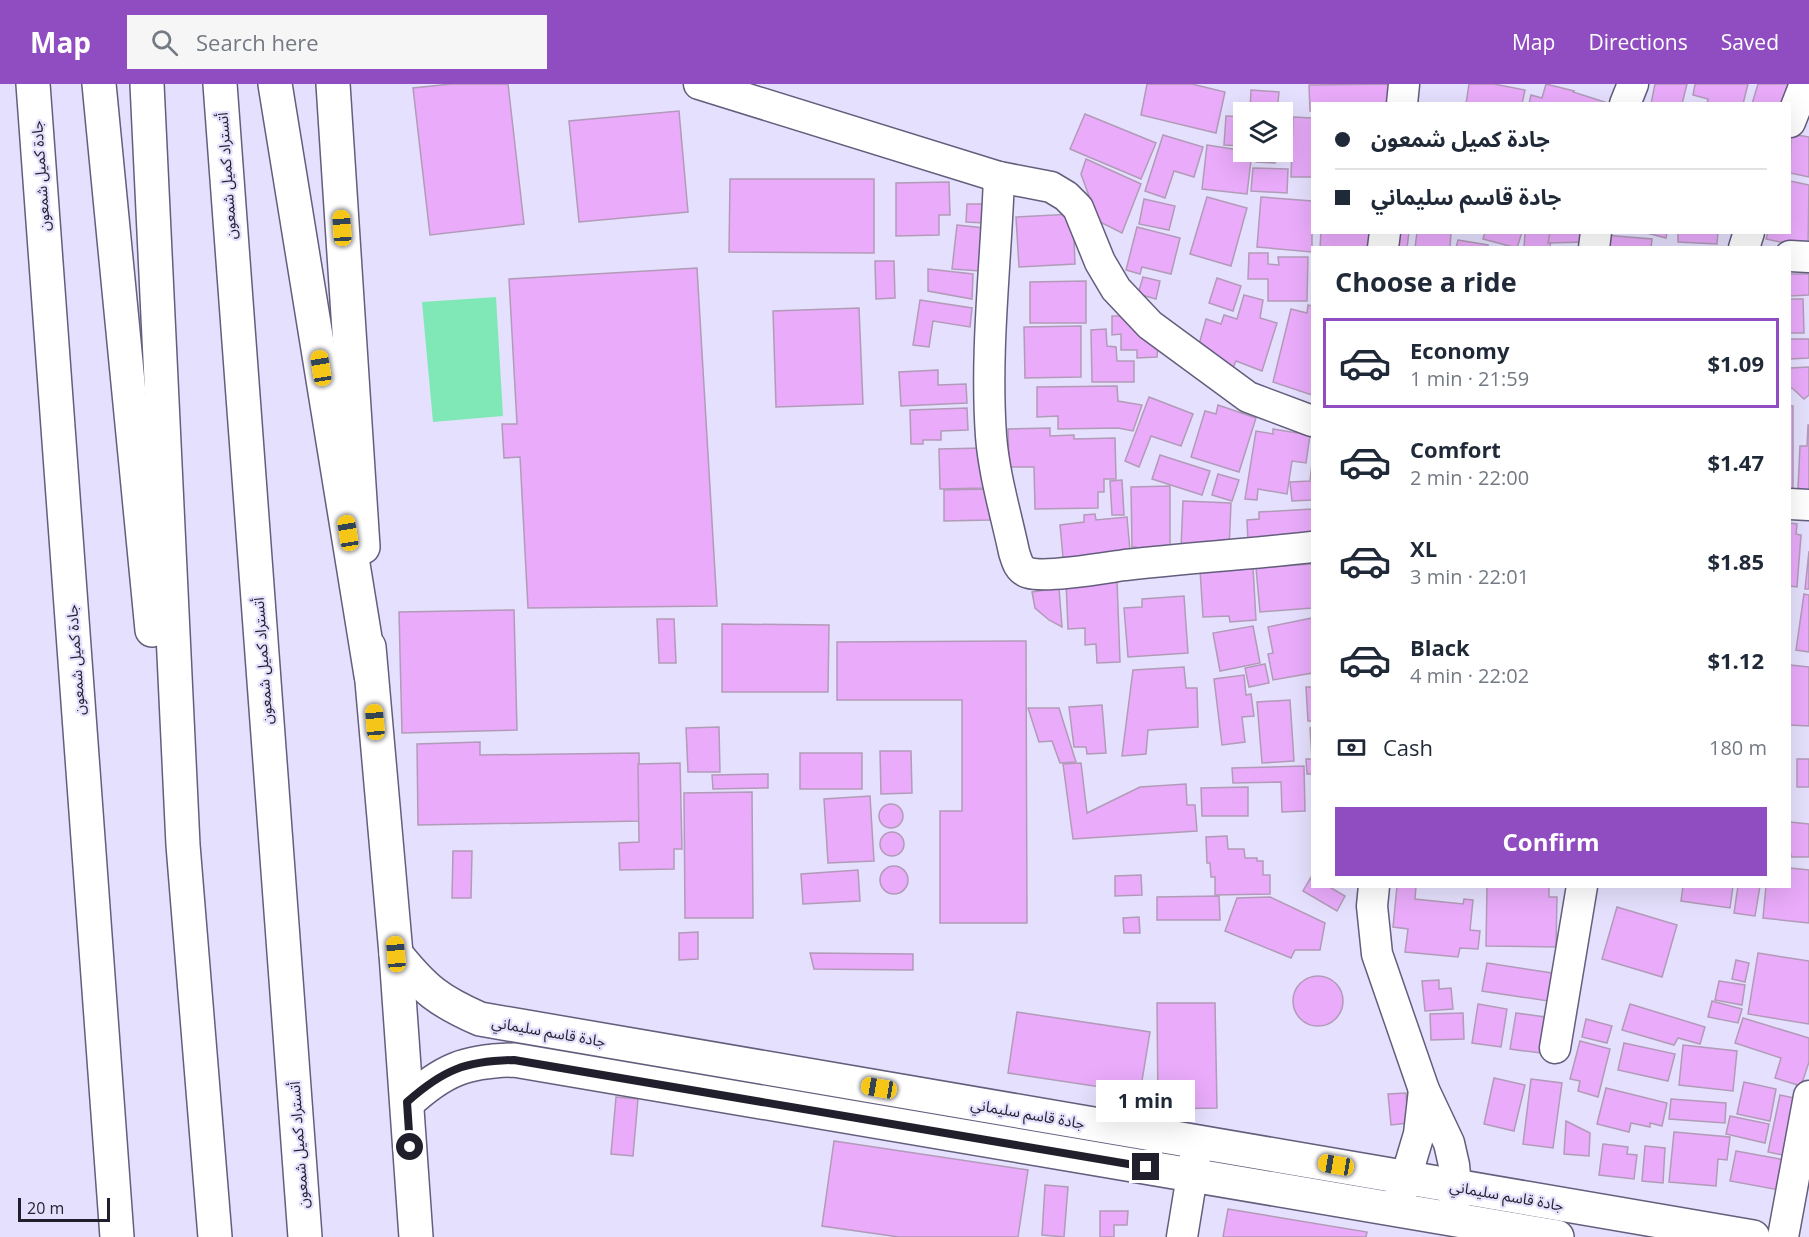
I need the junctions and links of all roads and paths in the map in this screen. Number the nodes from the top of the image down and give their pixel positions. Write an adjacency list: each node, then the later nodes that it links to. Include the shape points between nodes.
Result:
1 (33, 84): 39 (main road, جادة كميل شمعون)
2 (99, 84): 22 (main road, via 161,716 167,770)
3 (147, 84): 22 (main road)
4 (220, 84): 41 (main road, أتستراد كميل شمعون)
5 (275, 84): 21 (main road)
6 (699, 84): 14 (street)
7 (1404, 84): 11 (street)
8 (1633, 84): 12 (street)
9 (1805, 84): 13 (street)
10 (334, 85): 21 (main road)
11 (1401, 102)
12 (1626, 102)
13 (1791, 119)
14 (999, 177): 17 (street, via 1051,187 1066,196 1078,208 1100,262 1116,289 1150,325 1248,397); 20 (street, via 991,331 991,438 1014,552 1022,570 1052,574)
15 (1791, 256): 16 (street)
16 (1809, 257)
17 (1311, 421)
18 (1791, 504): 19 (street)
19 (1809, 505)
20 (1311, 547)
21 (371, 675): 25 (main road)
22 (183, 845): 40 (main road)
23 (1374, 888): 30 (street, via 1377,954)
24 (1582, 888): 27 (street)
25 (396, 954): 26 (main road, جادة قاسم سليماني, via 419,982 447,1005 480,1020); 32 (main road)
26 (618, 1043): 28 (main road, جادة قاسم سليماني); 29 (main road, via 609,1059 610,1069)
27 (1555, 1048)
28 (651, 1049): 29 (main road, via 655,1067 651,1076); 33 (main road, جادة قاسم سليماني)
29 (630, 1079): 32 (main road, via 514,1060 484,1061 455,1068 429,1082); 34 (main road)
30 (1424, 1090): 35 (street, via 1419,1134); 36 (street, via 1449,1143)
31 (1809, 1096): 46 (street)
32 (407, 1102): 42 (main road)
33 (1197, 1142): 34 (street); 35 (main road, جادة قاسم سليماني)
34 (1192, 1175): 37 (main road); 43 (street)
35 (1406, 1177): 36 (main road, جادة قاسم سليماني); 37 (street)
36 (1456, 1186): 38 (street); 45 (main road, جادة قاسم سليماني)
37 (1397, 1210): 38 (main road)
38 (1454, 1219): 44 (main road)
39 (117, 1237)
40 (215, 1237)
41 (305, 1237)
42 (416, 1237)
43 (1182, 1237)
44 (1557, 1237)
45 (1753, 1237)
46 (1783, 1237)

